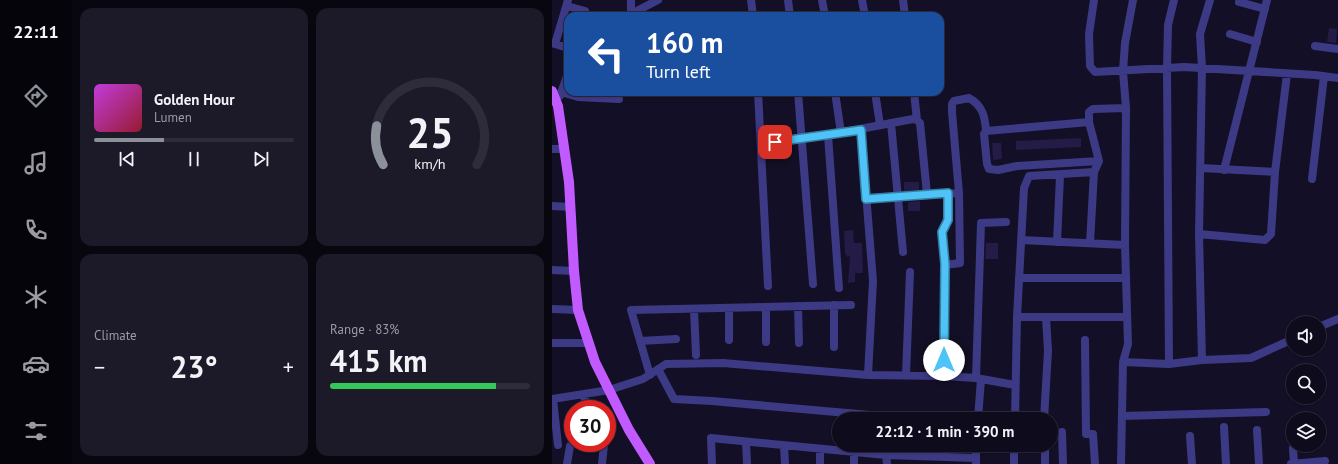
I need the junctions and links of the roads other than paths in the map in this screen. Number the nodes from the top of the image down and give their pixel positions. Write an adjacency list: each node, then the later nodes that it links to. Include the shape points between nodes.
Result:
1 (632, 0): 17 (street)
2 (658, 0): 18 (street)
3 (752, 0): 19 (street)
4 (788, 0): 20 (street)
5 (822, 0): 21 (street)
6 (862, 0): 22 (street)
7 (903, 0): 23 (street)
8 (1094, 0): 33 (street, via 1089,34 1090,66 1095,72)
9 (1132, 0): 33 (street)
10 (1174, 0): 31 (street, via 1168,26)
11 (1210, 0): 32 (street, via 1200,34)
12 (1267, 0): 15 (street)
13 (1239, 2): 15 (street)
14 (568, 3): 16 (street)
15 (1265, 9): 26 (street)
16 (585, 12)
17 (630, 12)
18 (635, 12)
19 (753, 12)
20 (790, 12)
21 (824, 12)
22 (864, 12)
23 (904, 12)
24 (564, 15): 27 (street)
25 (1230, 34): 26 (street)
26 (1257, 42): 34 (street)
27 (554, 44): 29 (street)
28 (1315, 46): 30 (street)
29 (564, 47)
30 (1338, 49)
31 (1167, 68): 32 (street); 33 (street); 116 (street)
32 (1202, 68): 34 (street); 61 (street)
33 (1123, 71): 47 (street)
34 (1250, 72): 35 (street); 62 (street)
35 (1287, 74): 36 (street); 64 (street)
36 (1324, 76): 37 (street); 66 (street)
37 (1338, 78)
38 (564, 80): 39 (street)
39 (557, 92): 59 (main road)
40 (574, 96): 46 (street)
41 (758, 96): 57 (street)
42 (798, 96): 56 (street)
43 (836, 96): 54 (street)
44 (876, 96): 51 (street)
45 (915, 96): 48 (street)
46 (619, 99)
47 (1126, 108): 49 (street, via 1093,109 1089,112); 79 (street)
48 (918, 120): 50 (street); 69 (street)
49 (1089, 122): 53 (street); 60 (street)
50 (891, 123): 51 (street); 70 (street)
51 (880, 125): 52 (street)
52 (861, 130): 54 (street); 71 (street)
53 (986, 131): 60 (street, via 984,134 989,169); 67 (street, via 984,114 978,105 969,98 954,101 952,112)
54 (841, 133): 55 (street)
55 (828, 135): 56 (street); 89 (street)
56 (803, 139): 57 (street); 87 (street)
57 (762, 144): 88 (street)
58 (552, 149): 59 (street)
59 (565, 149): 73 (main road)
60 (1099, 161): 63 (street)
61 (1201, 168): 62 (street); 75 (street)
62 (1224, 170): 64 (street)
63 (1094, 172): 65 (street); 78 (street)
64 (1275, 172): 75 (street, via 1271,234 1265,240)
65 (1060, 176): 76 (street, via 1029,176 1024,188); 77 (street)
66 (1312, 179)
67 (958, 192): 68 (street); 81 (street, via 960,263)
68 (948, 193): 69 (street); 81 (street, via 948,220 942,232)
69 (927, 194): 70 (street)
70 (898, 196): 71 (street); 80 (street)
71 (866, 199): 119 (street, via 873,281)
72 (552, 206): 73 (street)
73 (571, 207): 83 (main road)
74 (1006, 222): 122 (street, via 981,223)
75 (1199, 234): 114 (street)
76 (1021, 240): 77 (street); 85 (street)
77 (1057, 242): 78 (street)
78 (1090, 243): 79 (street)
79 (1125, 245): 86 (street)
80 (903, 252)
81 (945, 264): 121 (street)
82 (552, 270): 83 (street)
83 (574, 271): 97 (main road)
84 (910, 272): 120 (street)
85 (1019, 278): 86 (street); 98 (street)
86 (1126, 278): 100 (street)
87 (813, 284)
88 (768, 286)
89 (839, 288)
90 (834, 305): 91 (street); 92 (street); 112 (street)
91 (851, 305)
92 (798, 306): 93 (street); 108 (street)
93 (766, 307): 94 (street); 107 (street)
94 (729, 308): 96 (street); 104 (street)
95 (552, 309): 97 (street)
96 (694, 309): 106 (street, via 631,310); 113 (street)
97 (578, 310): 111 (main road)
98 (1016, 317): 99 (street); 123 (street)
99 (1046, 317): 100 (street); 131 (street, via 1048,351)
100 (1127, 317): 115 (street, via 1128,344)
101 (1338, 319): 102 (street)
102 (1326, 324)
103 (676, 339): 106 (street)
104 (729, 340)
105 (1085, 340): 164 (street, via 1086,434 1093,434)
106 (640, 341): 118 (street)
107 (766, 342)
108 (799, 342)
109 (1286, 342): 114 (street, via 1251,358)
110 (552, 343): 111 (street)
111 (588, 343): 124 (main road)
112 (834, 347)
113 (696, 355)
114 (1202, 360): 116 (street)
115 (1123, 362): 116 (street); 133 (street)
116 (1169, 364)
117 (658, 369): 118 (street); 119 (street, via 666,364 723,364); 128 (street, via 674,399)
118 (650, 375): 124 (street)
119 (868, 375): 120 (street)
120 (906, 375): 121 (street)
121 (944, 376): 122 (street)
122 (978, 378): 123 (street); 129 (street)
123 (1015, 385): 130 (street)
124 (609, 390): 125 (street); 154 (main road)
125 (584, 396): 126 (street); 127 (street)
126 (552, 399): 139 (street)
127 (585, 400)
128 (836, 412)
129 (978, 412)
130 (1014, 412)
131 (1044, 412)
132 (1266, 412): 133 (street)
133 (1122, 416): 165 (street)
134 (1224, 427): 167 (street)
135 (1257, 430): 168 (street)
136 (1062, 432): 163 (street)
137 (1190, 436): 166 (street)
138 (746, 442): 140 (street); 155 (street, via 711,438); 156 (street)
139 (558, 445)
140 (784, 446): 141 (street); 157 (street)
141 (820, 449): 142 (street); 158 (street)
142 (832, 450)
143 (569, 452): 152 (street)
144 (603, 452): 153 (street)
145 (854, 452): 149 (street); 159 (street)
146 (1014, 452): 161 (street)
147 (1045, 452): 162 (street)
148 (1293, 452): 170 (street)
149 (886, 455): 150 (street); 160 (street)
150 (976, 461)
151 (1325, 462): 170 (street)
152 (567, 464)
153 (602, 464)
154 (650, 464)
155 (712, 464)
156 (747, 464)
157 (785, 464)
158 (820, 464)
159 (854, 464)
160 (887, 464)
161 (1014, 464)
162 (1045, 464)
163 (1063, 464)
164 (1094, 464)
165 (1121, 464)
166 (1192, 464)
167 (1226, 464)
168 (1259, 464)
169 (1291, 464): 170 (street)
170 (1294, 464)

